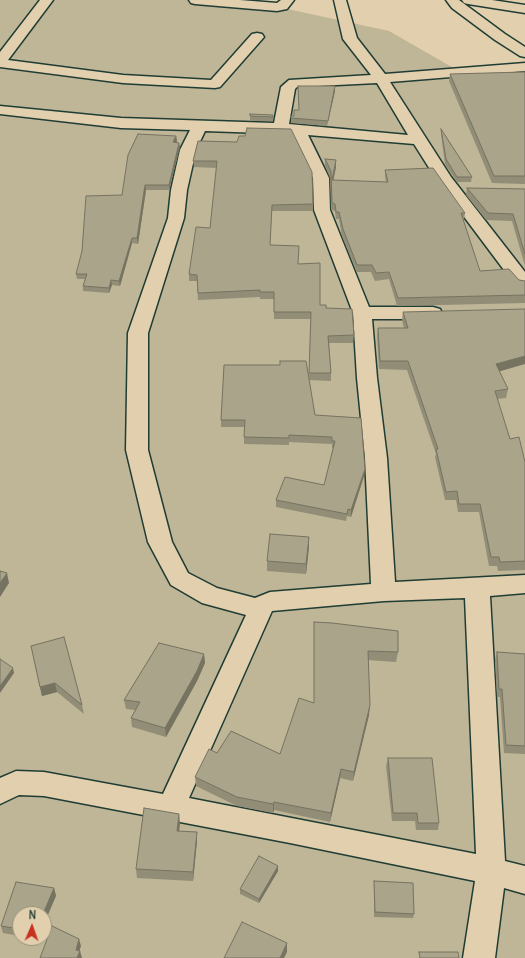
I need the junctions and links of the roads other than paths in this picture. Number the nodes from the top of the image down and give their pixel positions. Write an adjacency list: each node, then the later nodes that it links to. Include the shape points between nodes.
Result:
1 (47, 0): 10 (street)
2 (195, 0): 3 (street, via 277,7)
3 (288, 0)
4 (340, 0): 12 (street, via 350,39)
5 (452, 0): 9 (street)
6 (468, 0): 7 (street)
7 (525, 9)
8 (257, 36): 10 (street, via 215,84 123,79)
9 (525, 53)
10 (2, 57)
11 (525, 67): 12 (street)
12 (380, 79): 15 (street, via 294,83 288,88); 16 (street)
13 (0, 110): 14 (street, via 121,123)
14 (200, 126): 15 (street); 23 (street, via 188,150 176,218 138,333 137,450 160,542 179,579 211,596)
15 (290, 129): 16 (street); 18 (street, via 320,174 322,210)
16 (418, 140): 17 (street, via 444,179 459,188 514,270)
17 (525, 282)
18 (362, 313): 19 (street); 22 (street, via 376,458)
19 (450, 313)
20 (525, 584): 21 (street)
21 (477, 588): 22 (street); 26 (street)
22 (384, 592): 23 (street, via 270,601)
23 (260, 609): 25 (street)
24 (0, 792): 25 (street, via 16,783 44,784)
25 (171, 807): 26 (street)
26 (491, 871): 27 (street); 28 (street)
27 (525, 880)
28 (480, 958)

